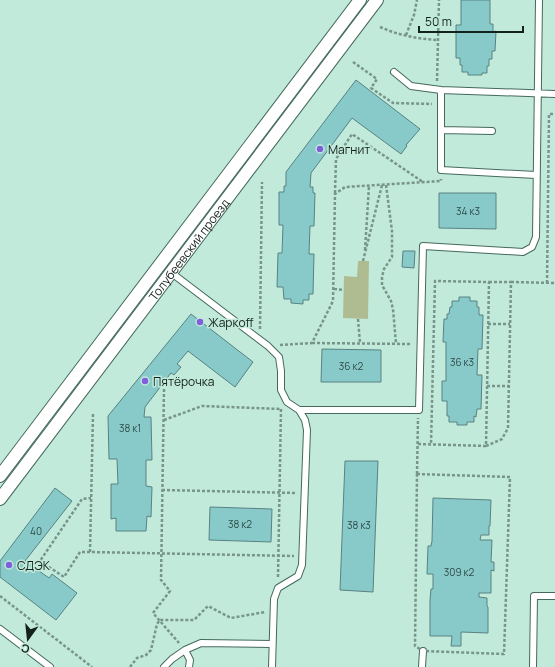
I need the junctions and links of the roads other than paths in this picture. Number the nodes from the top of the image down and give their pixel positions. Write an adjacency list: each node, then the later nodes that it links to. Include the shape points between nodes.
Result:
1 (360, 0): 11 (street, Толубеевский проезд)
2 (377, 0): 12 (street, Толубеевский проезд)
3 (538, 0): 6 (lane)
4 (394, 72): 5 (lane, via 411,86)
5 (441, 90): 6 (lane); 8 (lane)
6 (537, 94): 7 (lane); 10 (lane)
7 (555, 94)
8 (441, 130): 9 (lane); 10 (lane, via 441,170)
9 (492, 131)
10 (536, 175): 13 (lane, via 536,237 532,247 523,252 423,246 419,410)
11 (160, 264): 12 (lane); 14 (street, Толубеевский проезд)
12 (171, 273): 13 (lane, via 279,357 281,390 288,402); 15 (street, Толубеевский проезд)
13 (299, 410): 18 (lane, via 307,430 302,565 298,576 278,588 274,599)
14 (0, 476)
15 (0, 499)
16 (555, 596): 26 (lane, via 534,596)
17 (0, 629): 21 (lane)
18 (272, 644): 19 (lane, via 201,643); 24 (lane)
19 (185, 650): 22 (lane); 23 (lane)
20 (423, 651): 25 (lane)
21 (50, 667)
22 (164, 667)
23 (190, 667)
24 (272, 667)
25 (422, 667)
26 (533, 667)

